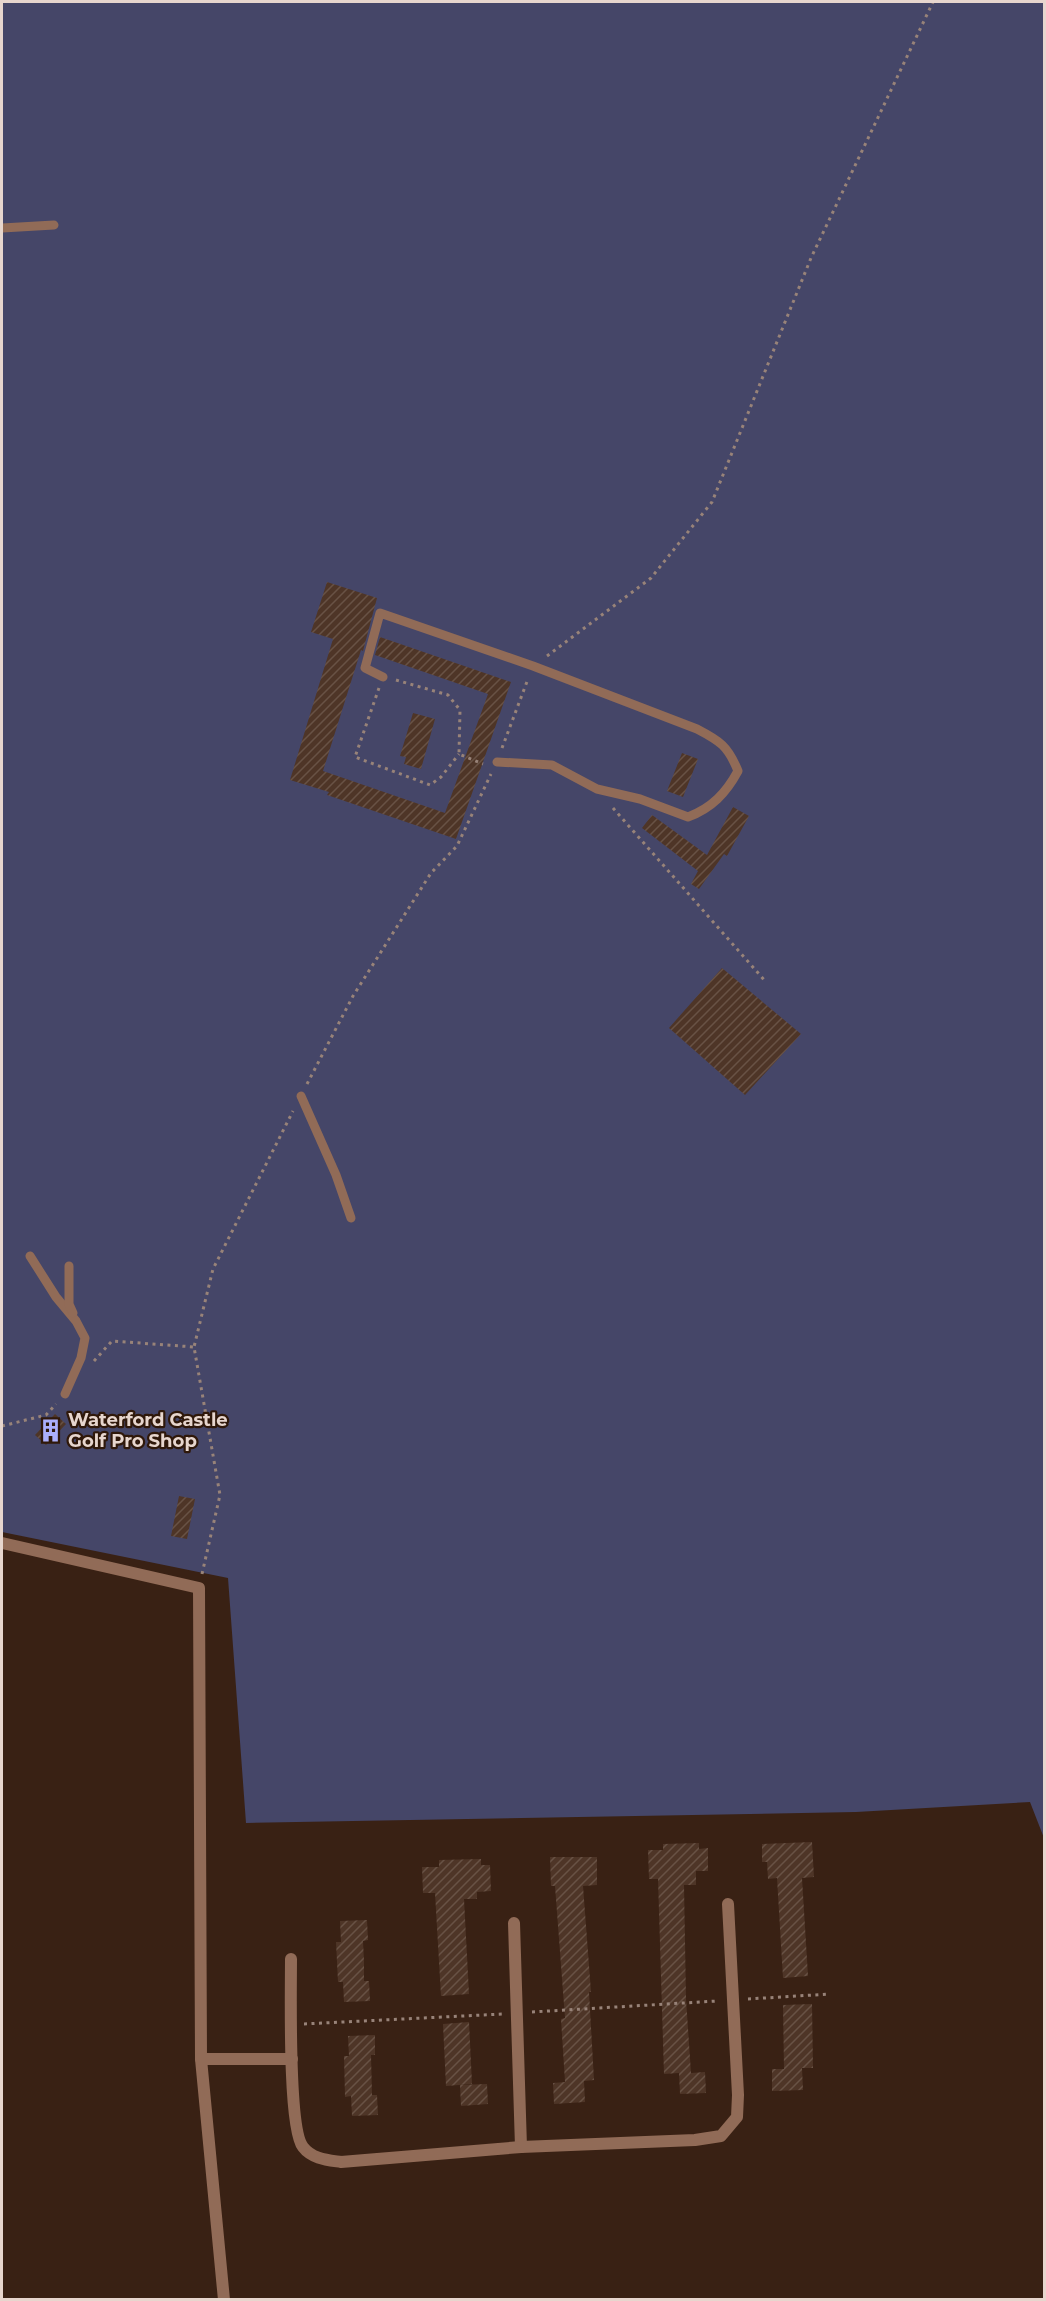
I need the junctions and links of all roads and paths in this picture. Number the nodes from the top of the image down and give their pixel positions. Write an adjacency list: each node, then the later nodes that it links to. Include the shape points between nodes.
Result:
1 (933, 2): 4 (path, via 811,258 712,502 651,578)
2 (54, 225): 3 (lane)
3 (2, 228)
4 (533, 666): 5 (lane, via 380,613 365,668); 7 (path); 8 (lane, via 720,740 738,771 715,803 688,817)
5 (383, 677): 6 (path, via 448,695 460,710); 6 (path, via 356,757 430,785)
6 (459, 754): 7 (path, via 482,764)
7 (497, 762): 8 (lane, via 552,765); 10 (path, via 457,846 431,873 353,996)
8 (597, 789): 9 (path)
9 (766, 982)
10 (301, 1096): 11 (lane); 15 (path, via 213,1269)
11 (351, 1218)
12 (30, 1256): 14 (lane)
13 (69, 1266): 14 (lane, via 69,1304)
14 (76, 1321): 17 (lane, via 86,1338)
15 (194, 1347): 16 (path, via 112,1341); 20 (path, via 220,1495)
16 (89, 1367)
17 (65, 1394): 18 (path, via 46,1415)
18 (2, 1426)
19 (2, 1543): 20 (street)
20 (199, 1588): 28 (street)
21 (728, 1904): 25 (street)
22 (514, 1923): 26 (street)
23 (291, 1959): 27 (street)
24 (830, 1994): 25 (path)
25 (734, 2000): 26 (path); 30 (street, via 737,2117 721,2136)
26 (517, 2013): 27 (path); 30 (street)
27 (290, 2024): 29 (street)
28 (201, 2059): 29 (street); 31 (street)
29 (292, 2059): 30 (street, via 296,2130 303,2147 320,2159 341,2162)
30 (521, 2147)
31 (224, 2300)

